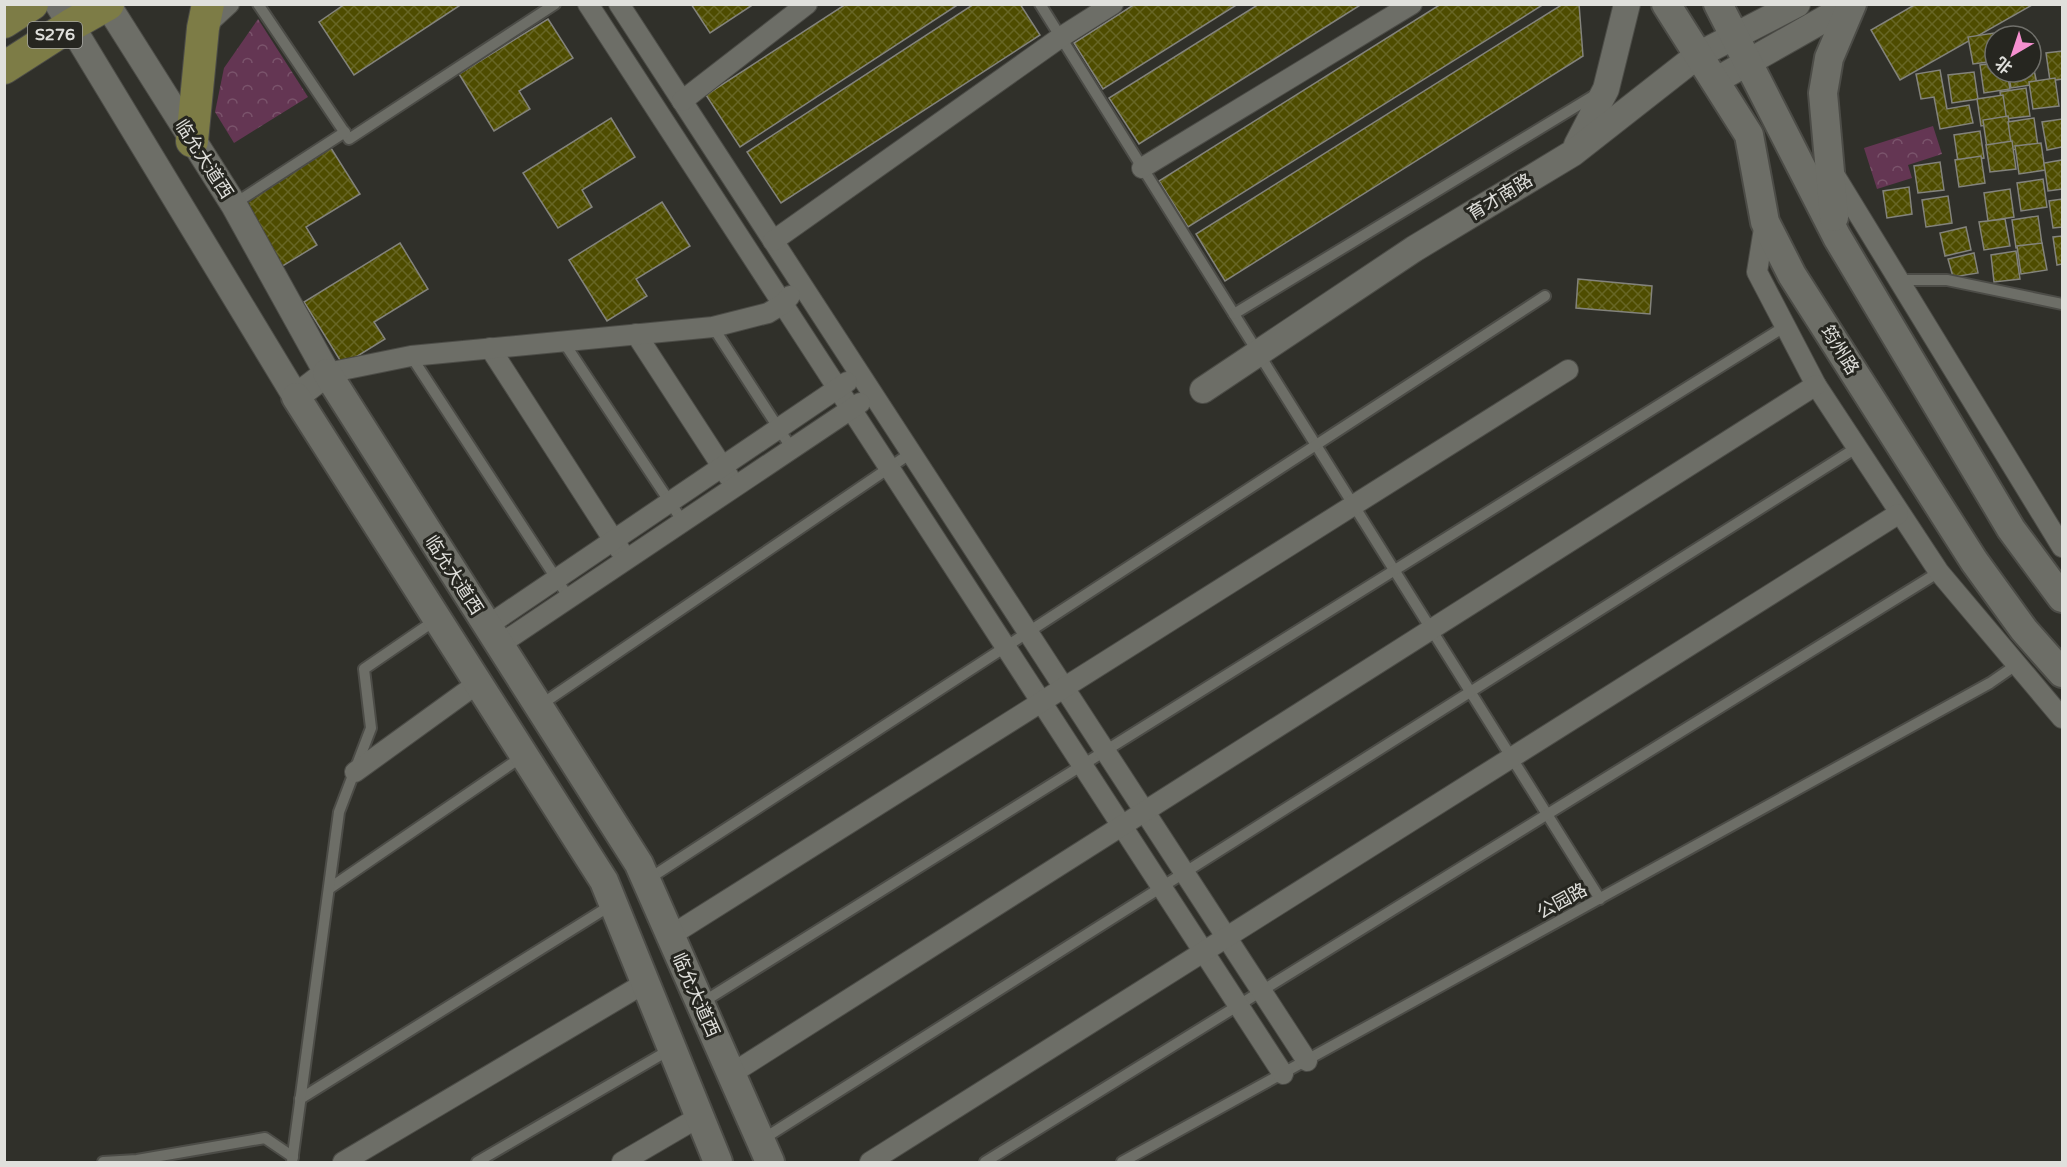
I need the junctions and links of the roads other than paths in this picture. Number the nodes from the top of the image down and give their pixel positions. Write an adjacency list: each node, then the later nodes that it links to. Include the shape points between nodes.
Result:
1 (32, 4): 19 (main road, S276)
2 (229, 4): 18 (street)
3 (258, 4): 28 (lane)
4 (555, 4): 28 (lane, via 349,139)
5 (588, 4): 40 (street)
6 (619, 4): 27 (street)
7 (807, 4): 27 (street)
8 (1040, 4): 21 (lane)
9 (1113, 4): 21 (street)
10 (1412, 4): 32 (street)
11 (1627, 4): 26 (street)
12 (1665, 4): 22 (main road, 筠州路)
13 (1718, 4): 20 (main road)
14 (1797, 4): 20 (street, 育才南路)
15 (1852, 4): 23 (street); 31 (main road, via 1829,58 1823,93)
16 (107, 5): 17 (main road, S276); 29 (street, 临允大道西)
17 (64, 15): 24 (main road, S276); 57 (street, 临允大道西)
18 (205, 16): 29 (main road)
19 (4, 22)
20 (1734, 36): 22 (street, 育才南路); 23 (main road)
21 (1061, 38): 32 (lane); 36 (street)
22 (1698, 55): 25 (main road, 筠州路); 30 (street, 育才南路)
23 (1748, 63): 25 (street); 35 (main road)
24 (4, 68)
25 (1715, 81): 34 (main road, 筠州路, via 1749,135)
26 (1606, 89): 30 (street); 42 (lane)
27 (682, 101): 36 (street)
28 (345, 132): 33 (lane)
29 (192, 141): 33 (street, 临允大道西)
30 (1573, 153): 48 (street, 育才南路, via 1414,249)
31 (1827, 162): 35 (main road); 37 (street)
32 (1142, 168): 42 (lane)
33 (234, 205): 51 (street, 临允大道西)
34 (1765, 222): 44 (street, via 1757,273); 85 (main road, 筠州路, via 1792,275 1974,561 2024,630)
35 (1837, 237): 78 (main road, via 2012,529)
36 (773, 241): 38 (street)
37 (1898, 280): 41 (lane, via 1947,280); 72 (street)
38 (800, 283): 40 (street); 52 (street)
39 (1545, 296): 60 (lane)
40 (783, 304): 43 (street, via 768,313); 54 (street)
41 (2062, 304)
42 (1234, 314): 48 (lane)
43 (713, 327): 45 (street); 59 (lane)
44 (1784, 327): 53 (street); 74 (lane)
45 (636, 334): 46 (street); 64 (street)
46 (563, 341): 47 (street); 67 (lane)
47 (490, 348): 49 (street); 71 (street)
48 (1258, 353): 55 (street, 育才南路); 60 (lane)
49 (411, 356): 51 (street); 76 (lane)
50 (1568, 370): 68 (street)
51 (327, 373): 57 (street); 82 (main road, 临允大道西)
52 (859, 374): 54 (street); 56 (street)
53 (1816, 386): 61 (street); 80 (street)
54 (837, 388): 58 (street); 59 (street)
55 (1203, 390)
56 (873, 394): 58 (street); 63 (street)
57 (296, 398): 79 (main road, 临允大道西)
58 (851, 409): 62 (street); 65 (street)
59 (778, 428): 62 (lane); 64 (street)
60 (1316, 445): 68 (lane); 81 (lane)
61 (1856, 448): 69 (street); 88 (lane)
62 (792, 449): 66 (street)
63 (911, 453): 65 (lane); 81 (street)
64 (722, 466): 66 (street); 67 (street)
65 (889, 468): 83 (street); 90 (lane)
66 (735, 487): 70 (street)
67 (669, 502): 70 (lane); 71 (street)
68 (1353, 506): 74 (lane); 87 (street)
69 (1899, 514): 75 (street); 94 (street)
70 (683, 522): 73 (street)
71 (614, 540): 73 (street); 76 (street)
72 (2062, 547)
73 (627, 560): 77 (street)
74 (1394, 570): 80 (lane); 92 (lane)
75 (1939, 573): 84 (street); 98 (lane)
76 (556, 579): 77 (lane); 82 (street)
77 (569, 598): 82 (street)
78 (2062, 598)
79 (437, 619): 86 (main road, 临允大道西); 96 (lane, via 364,669 371,728)
80 (1431, 629): 88 (lane); 97 (street)
81 (1028, 632): 83 (lane); 87 (street)
82 (493, 636): 90 (main road, 临允大道西)
83 (1005, 647): 89 (street); 101 (lane)
84 (2016, 664): 91 (street); 104 (lane, 公园路, via 1990,683)
85 (2062, 673)
86 (478, 683): 93 (main road, 临允大道西); 96 (street)
87 (1064, 688): 89 (street); 92 (street)
88 (1470, 692): 94 (lane); 100 (lane)
89 (1041, 702): 95 (street); 106 (street)
90 (538, 707): 101 (main road, 临允大道西)
91 (2062, 718)
92 (1105, 751): 95 (lane); 97 (street)
93 (524, 755): 103 (lane); 105 (main road, 临允大道西, via 604,881)
94 (1512, 758): 98 (lane); 107 (street)
95 (1082, 765): 99 (street); 111 (lane)
96 (354, 772): 103 (lane, via 339,812)
97 (1144, 812): 99 (street); 100 (street)
98 (1547, 815): 104 (lane); 110 (lane)
99 (1122, 826): 102 (street); 115 (street)
100 (1184, 873): 102 (lane); 107 (street)
101 (646, 880): 106 (main road, 临允大道西)
102 (1161, 887): 108 (street); 119 (lane)
103 (330, 888): 117 (lane)
104 (1600, 899): 114 (lane, 公园路)
105 (613, 904): 109 (main road, 临允大道西); 117 (lane)
106 (670, 936): 111 (main road, 临允大道西)
107 (1227, 938): 108 (street); 110 (street)
108 (1203, 952): 112 (street); 126 (street)
109 (645, 983): 113 (main road, 临允大道西); 122 (street)
110 (1261, 992): 112 (lane); 114 (street)
111 (700, 1004): 115 (main road, 临允大道西)
112 (1238, 1006): 116 (street); 127 (lane)
113 (672, 1049): 118 (main road, 临允大道西); 123 (lane)
114 (1306, 1061): 116 (lane, 公园路)
115 (731, 1074): 119 (main road, 临允大道西)
116 (1283, 1074): 128 (lane, 公园路)
117 (300, 1099): 120 (lane)
118 (699, 1118): 124 (street); 125 (main road, 临允大道西)
119 (765, 1152)
120 (292, 1160): 121 (lane, via 265,1138 137,1160)
121 (103, 1162)
122 (343, 1162)
123 (477, 1162)
124 (622, 1162)
125 (718, 1162)
126 (870, 1162)
127 (985, 1162)
128 (1122, 1162)

